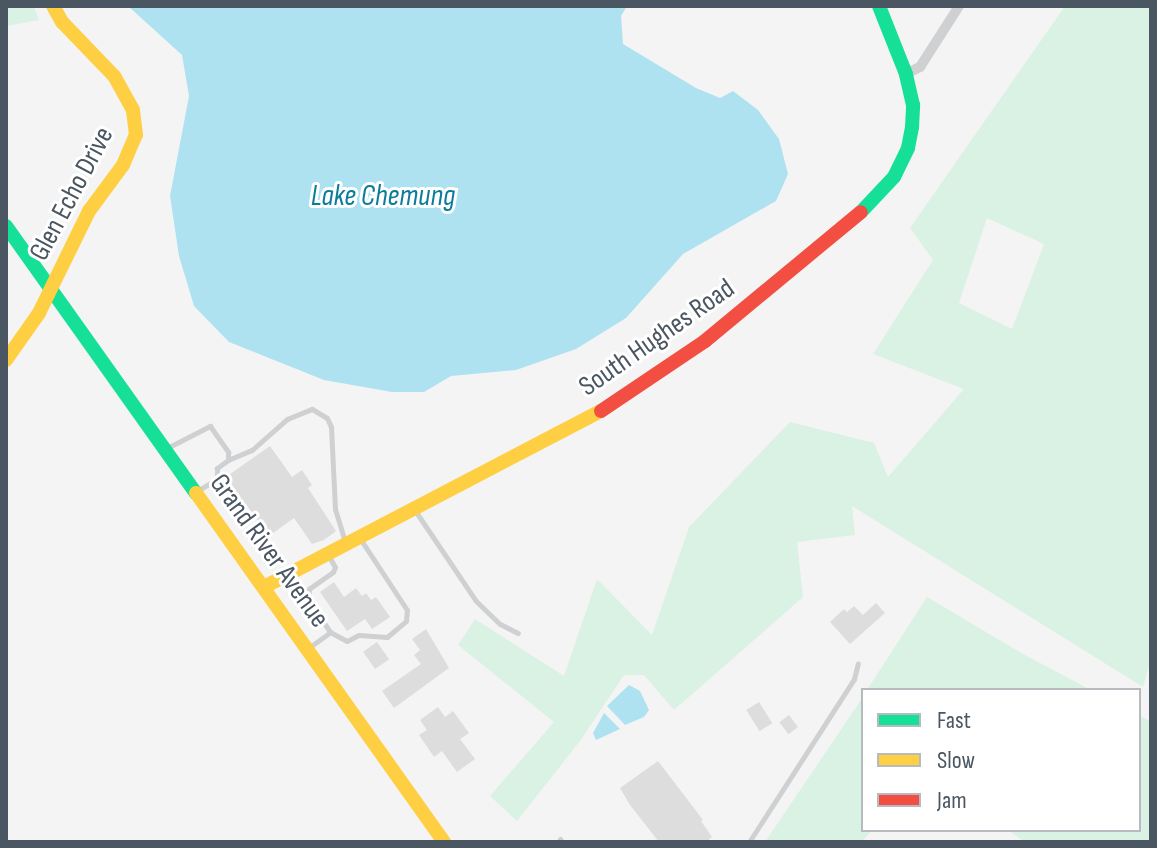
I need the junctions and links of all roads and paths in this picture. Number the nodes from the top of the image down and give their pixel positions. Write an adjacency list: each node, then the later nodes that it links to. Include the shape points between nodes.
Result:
1 (53, 6): 6 (street, Glen Echo Drive, via 114,76 133,110 136,135 123,165 89,211)
2 (879, 6): 4 (street, South Hughes Road)
3 (959, 6): 4 (street, via 920,67)
4 (906, 74): 11 (street, South Hughes Road, via 913,105 908,148 894,177 857,216 650,381 572,428)
5 (7, 230): 6 (street, Grand River Avenue)
6 (51, 290): 7 (street, Glen Echo Drive); 8 (street, Grand River Avenue)
7 (6, 359)
8 (164, 449): 9 (lane, via 210,426); 10 (street, Grand River Avenue)
9 (228, 460): 10 (lane, via 217,468 217,479); 12 (lane, via 252,450 287,419 312,409 327,418 335,509)
10 (195, 492): 14 (street, Grand River Avenue)
11 (414, 508): 12 (street, South Hughes Road); 16 (lane, via 476,601)
12 (352, 539): 13 (street, South Hughes Road); 15 (lane, via 407,610 406,621 387,637 359,635 347,641)
13 (326, 552): 14 (street, South Hughes Road); 15 (lane, via 335,567 309,589 308,598)
14 (264, 587): 17 (street, Grand River Avenue)
15 (330, 632): 17 (lane)
16 (518, 633)
17 (307, 649): 19 (street, Grand River Avenue)
18 (858, 663): 20 (lane, via 854,679)
19 (444, 842)
20 (749, 842)

